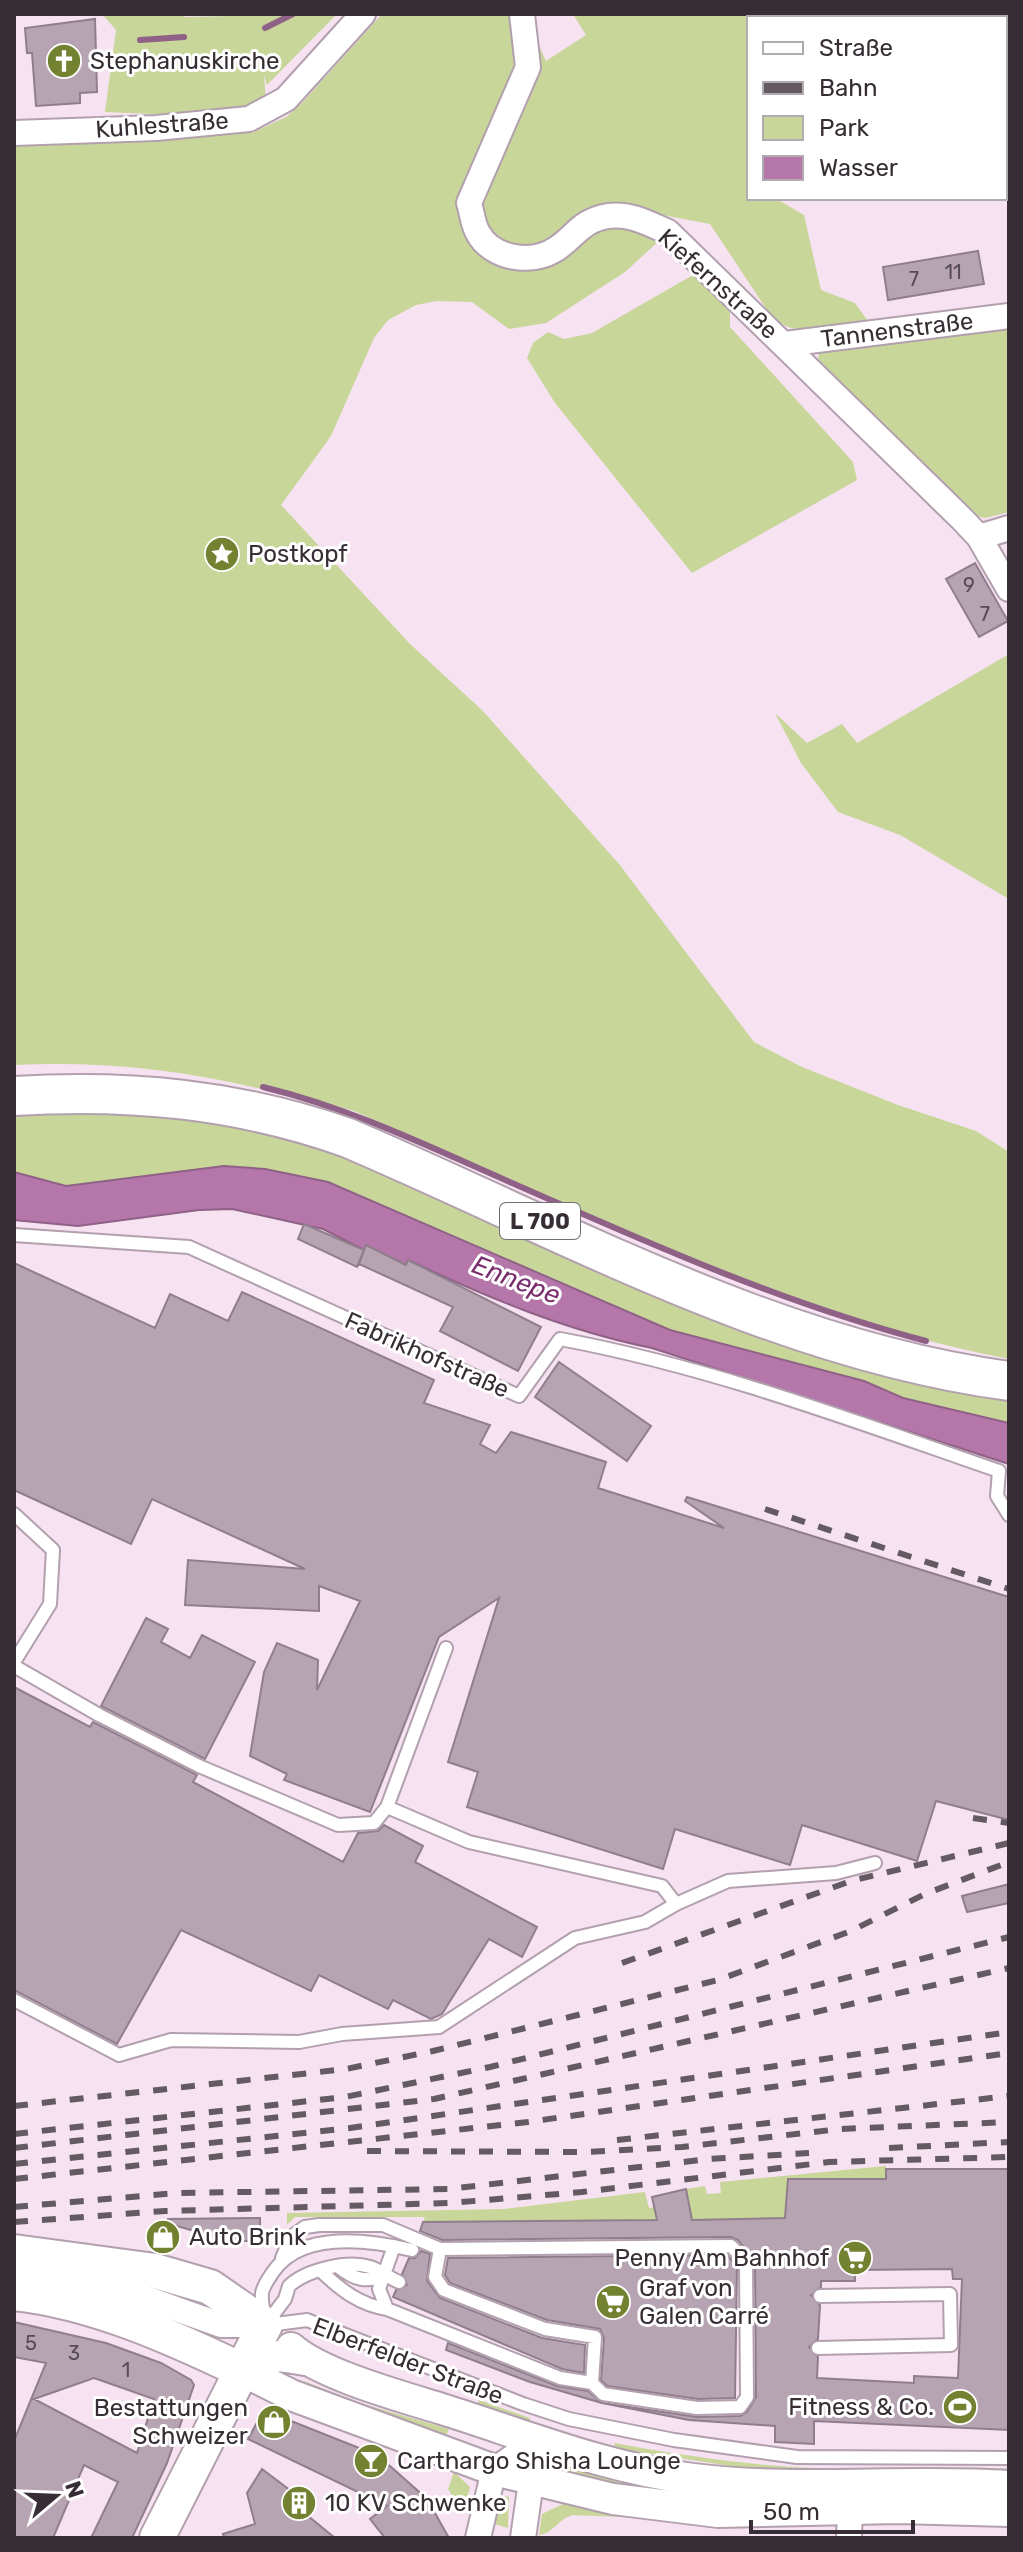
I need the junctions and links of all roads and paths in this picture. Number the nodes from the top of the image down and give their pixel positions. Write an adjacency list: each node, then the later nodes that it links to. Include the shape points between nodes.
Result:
1 (363, 14): 3 (street, Kuhlestraße, via 286,99 249,119)
2 (522, 14): 5 (street, Kiefernstraße, via 528,67 469,203 479,235 507,257 534,258 556,249 579,226 607,216 634,217 668,232)
3 (14, 133)
4 (1009, 316): 5 (street, Tannenstraße)
5 (785, 344): 7 (street, Kiefernstraße)
6 (1009, 528): 7 (street)
7 (979, 537): 8 (street, Kiefernstraße)
8 (1009, 589)
9 (14, 1096): 11 (main road, L 700, via 163,1096 310,1124 714,1298 872,1351)
10 (14, 1235): 13 (lane, Fabrikhofstraße, via 189,1247 519,1396 560,1339 701,1370 999,1471 997,1496)
11 (1009, 1381)
12 (14, 1514): 15 (lane, via 53,1550 50,1604)
13 (1009, 1515)
14 (446, 1648): 16 (lane)
15 (14, 1664): 16 (lane, via 199,1766 338,1825 374,1823)
16 (387, 1807): 18 (lane, via 469,1842 662,1886)
17 (875, 1863): 18 (lane, via 836,1873 728,1881)
18 (676, 1904): 19 (lane, via 645,1922 575,1938 439,2027 299,2042 171,2040 119,2055)
19 (14, 2000)
20 (394, 2246): 22 (lane); 24 (lane, via 332,2242); 27 (lane)
21 (440, 2249): 24 (lane, via 383,2225 305,2227 291,2237); 36 (lane, via 435,2277 444,2290 545,2329 595,2337); 36 (lane, via 706,2245 739,2251 746,2262 747,2365 747,2397 740,2407 697,2408 629,2399 603,2394)
22 (412, 2250)
23 (14, 2252): 32 (main road, via 155,2271 210,2287)
24 (282, 2258): 32 (lane, via 262,2291)
25 (14, 2270): 32 (street, via 121,2291 221,2325)
26 (322, 2272): 27 (lane, via 353,2263); 31 (lane, via 342,2290); 32 (lane, via 299,2277)
27 (385, 2276): 28 (lane); 31 (lane, via 380,2296)
28 (399, 2282)
29 (14, 2293): 35 (main road, via 70,2303 188,2344)
30 (820, 2296): 33 (lane, via 950,2294 951,2345)
31 (387, 2309): 36 (lane, via 560,2378)
32 (265, 2325): 34 (street, Elberfelder Straße); 35 (main road); 37 (lane, Elberfelder Straße, via 307,2320 475,2386)
33 (818, 2348)
34 (305, 2360): 35 (street, via 259,2357); 37 (street, Elberfelder Straße, via 410,2399)
35 (243, 2371): 39 (street, via 291,2395); 44 (main road)
36 (592, 2383)
37 (553, 2429): 38 (lane, via 797,2457); 39 (street); 40 (street); 41 (street, via 571,2453 693,2479)
38 (1009, 2458)
39 (494, 2470): 40 (street); 45 (street)
40 (533, 2481): 43 (street, via 613,2499); 46 (street)
41 (1009, 2486)
42 (1009, 2511): 43 (street, via 898,2508)
43 (850, 2525)
44 (157, 2538)
45 (478, 2538)
46 (523, 2538)

